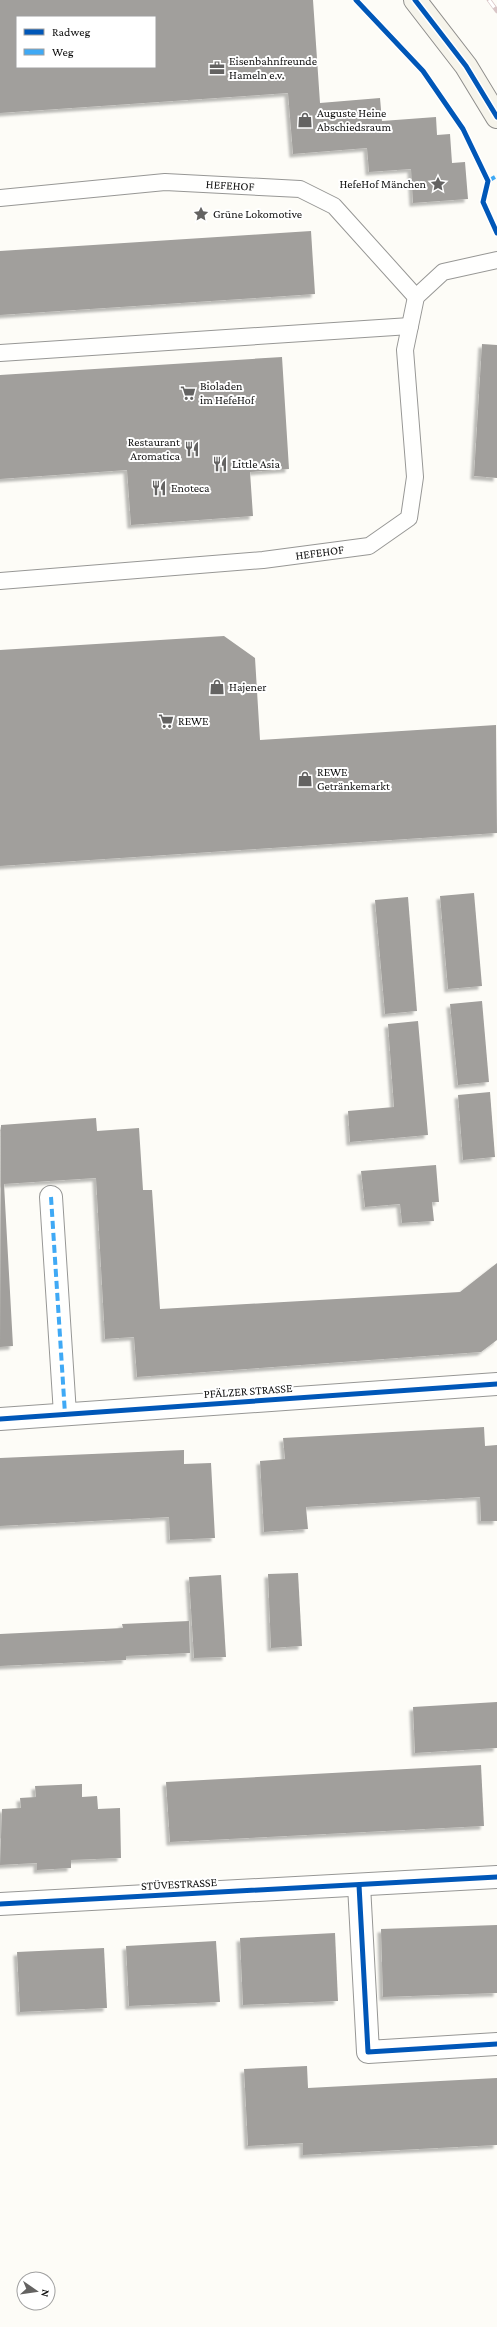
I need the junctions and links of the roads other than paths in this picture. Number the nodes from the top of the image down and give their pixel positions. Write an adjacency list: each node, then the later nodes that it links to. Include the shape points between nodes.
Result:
1 (415, 0): 2 (main road, via 466,66)
2 (497, 117)
3 (0, 198): 5 (lane, HEFEHOF, via 165,182 300,189 334,206)
4 (497, 260): 5 (lane, via 444,272)
5 (416, 298): 6 (lane, HEFEHOF)
6 (410, 326): 7 (lane); 8 (lane, HEFEHOF, via 405,350 415,477 409,518 369,546 263,560)
7 (0, 353)
8 (0, 580)
9 (51, 1197): 11 (street)
10 (497, 1384): 11 (street, PFÄLZER STRASSE)
11 (65, 1414): 12 (street, PFÄLZER STRASSE)
12 (0, 1419)
13 (497, 1877): 14 (street, STÜVESTRASSE)
14 (359, 1885): 15 (street, STÜVESTRASSE); 16 (street, via 368,2052)
15 (0, 1904)
16 (497, 2044)

